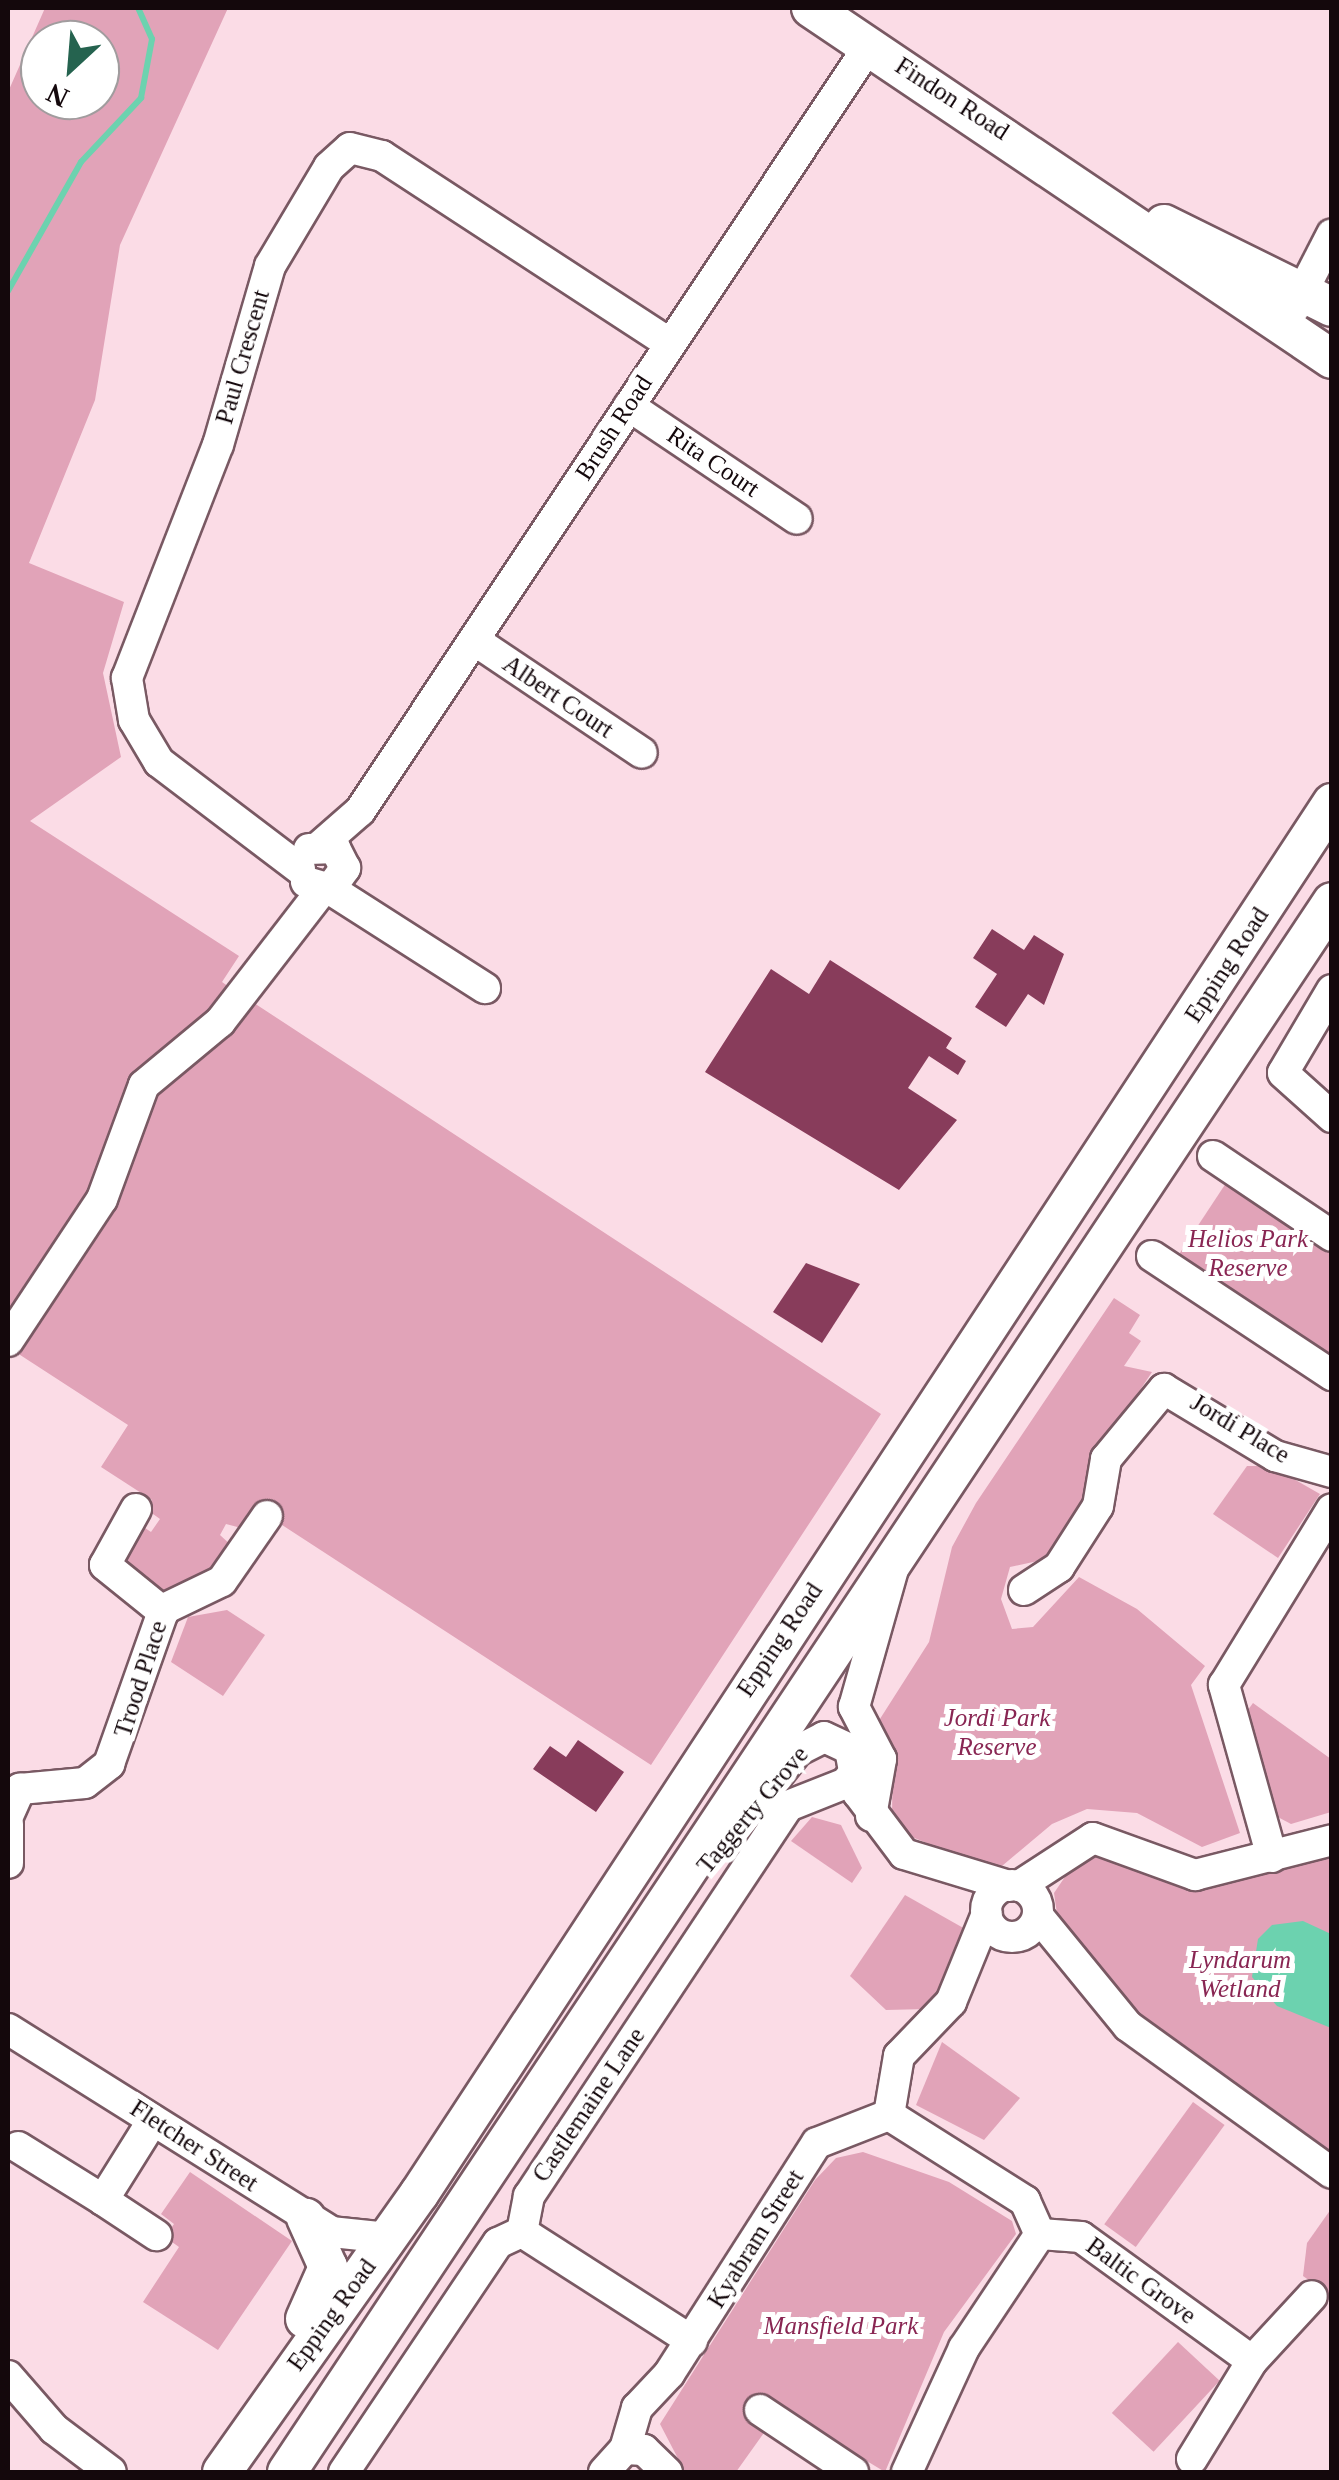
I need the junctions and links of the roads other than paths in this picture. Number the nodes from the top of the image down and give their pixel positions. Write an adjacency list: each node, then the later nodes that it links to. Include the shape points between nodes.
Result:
1 (810, 8): 2 (main road, Findon Road)
2 (869, 46): 3 (main road, Findon Road); 8 (street, Brush Road)
3 (1093, 191): 5 (main road, Findon Road); 9 (main road, Findon Road)
4 (1332, 234): 5 (street)
5 (1298, 286): 6 (main road, Findon Road); 7 (street, via 1296,315)
6 (1332, 308)
7 (1332, 342)
8 (670, 344): 10 (street, Brush Road); 15 (street, Paul Crescent, via 382,156 340,153 270,266 218,445 127,678 134,720 159,762 259,834)
9 (1332, 359)
10 (629, 406): 11 (street, Rita Court); 12 (street, Brush Road)
11 (797, 519)
12 (474, 640): 13 (street, Albert Court); 15 (street, Brush Road)
13 (642, 753)
14 (1332, 804): 52 (main road, Epping Road)
15 (322, 869): 17 (street, Paul Crescent, via 373,913); 23 (street, Brush Road, via 220,1022 144,1084 102,1199)
16 (1332, 902): 29 (main road, Epping Road)
17 (486, 988)
18 (1332, 990): 19 (street, via 1283,1074)
19 (1332, 1117)
20 (1213, 1156): 21 (street)
21 (1332, 1236)
22 (1152, 1256): 24 (street)
23 (8, 1341)
24 (1332, 1375)
25 (1332, 1472): 30 (street, Jordi Place, via 1275,1456 1164,1388 1106,1459 1098,1506 1059,1567)
26 (136, 1509): 31 (street, via 105,1565)
27 (1332, 1509): 38 (street, via 1224,1685)
28 (267, 1516): 31 (street, Trood Place, via 222,1581)
29 (895, 1557): 35 (street, via 854,1707 880,1759); 41 (main road, Epping Road)
30 (1024, 1590)
31 (162, 1612): 34 (street, Trood Place, via 108,1764 84,1783 20,1790)
32 (856, 1769): 33 (street, Castlemaine Lane); 35 (street); 41 (street, Taggerty Grove, via 839,1739 798,1750)
33 (816, 1794): 35 (street); 49 (street, Castlemaine Lane, via 795,1800 774,1828 529,2196)
34 (8, 1816)
35 (872, 1816): 40 (street, via 904,1854)
36 (8, 1824): 39 (street)
37 (1332, 1840): 38 (street)
38 (1272, 1857): 40 (street, via 1195,1874 1093,1838 1057,1859)
39 (8, 1862)
40 (1014, 1911): 43 (street, via 899,2056); 46 (street, via 1074,1962 1144,2038)
41 (622, 1969): 63 (main road, Epping Road)
42 (8, 2029): 44 (street, Fletcher Street)
43 (889, 2115): 50 (street, via 1025,2201); 54 (street, Kyabram Street, via 818,2144)
44 (153, 2120): 47 (street); 48 (street, Fletcher Street)
45 (18, 2147): 47 (street)
46 (1332, 2173)
47 (103, 2200): 51 (street)
48 (306, 2218): 52 (street, Fletcher Street, via 348,2240); 62 (main road, via 328,2267 326,2286)
49 (522, 2232): 54 (street); 64 (street, via 498,2243)
50 (1040, 2234): 55 (street, Baltic Grove, via 1081,2237); 58 (street, via 964,2348)
51 (156, 2235)
52 (388, 2238): 62 (main road, Epping Road)
53 (1312, 2296): 55 (street)
54 (692, 2341): 60 (street, Kyabram Street, via 651,2399)
55 (1252, 2361): 59 (street)
56 (8, 2376): 61 (street, via 54,2429)
57 (760, 2410): 67 (street)
58 (922, 2438): 68 (street); 69 (street)
59 (1192, 2458)
60 (636, 2461): 65 (street); 66 (street)
61 (111, 2472)
62 (219, 2472)
63 (287, 2472)
64 (344, 2472)
65 (604, 2472)
66 (666, 2472)
67 (852, 2472)
68 (906, 2472)
69 (924, 2472)

